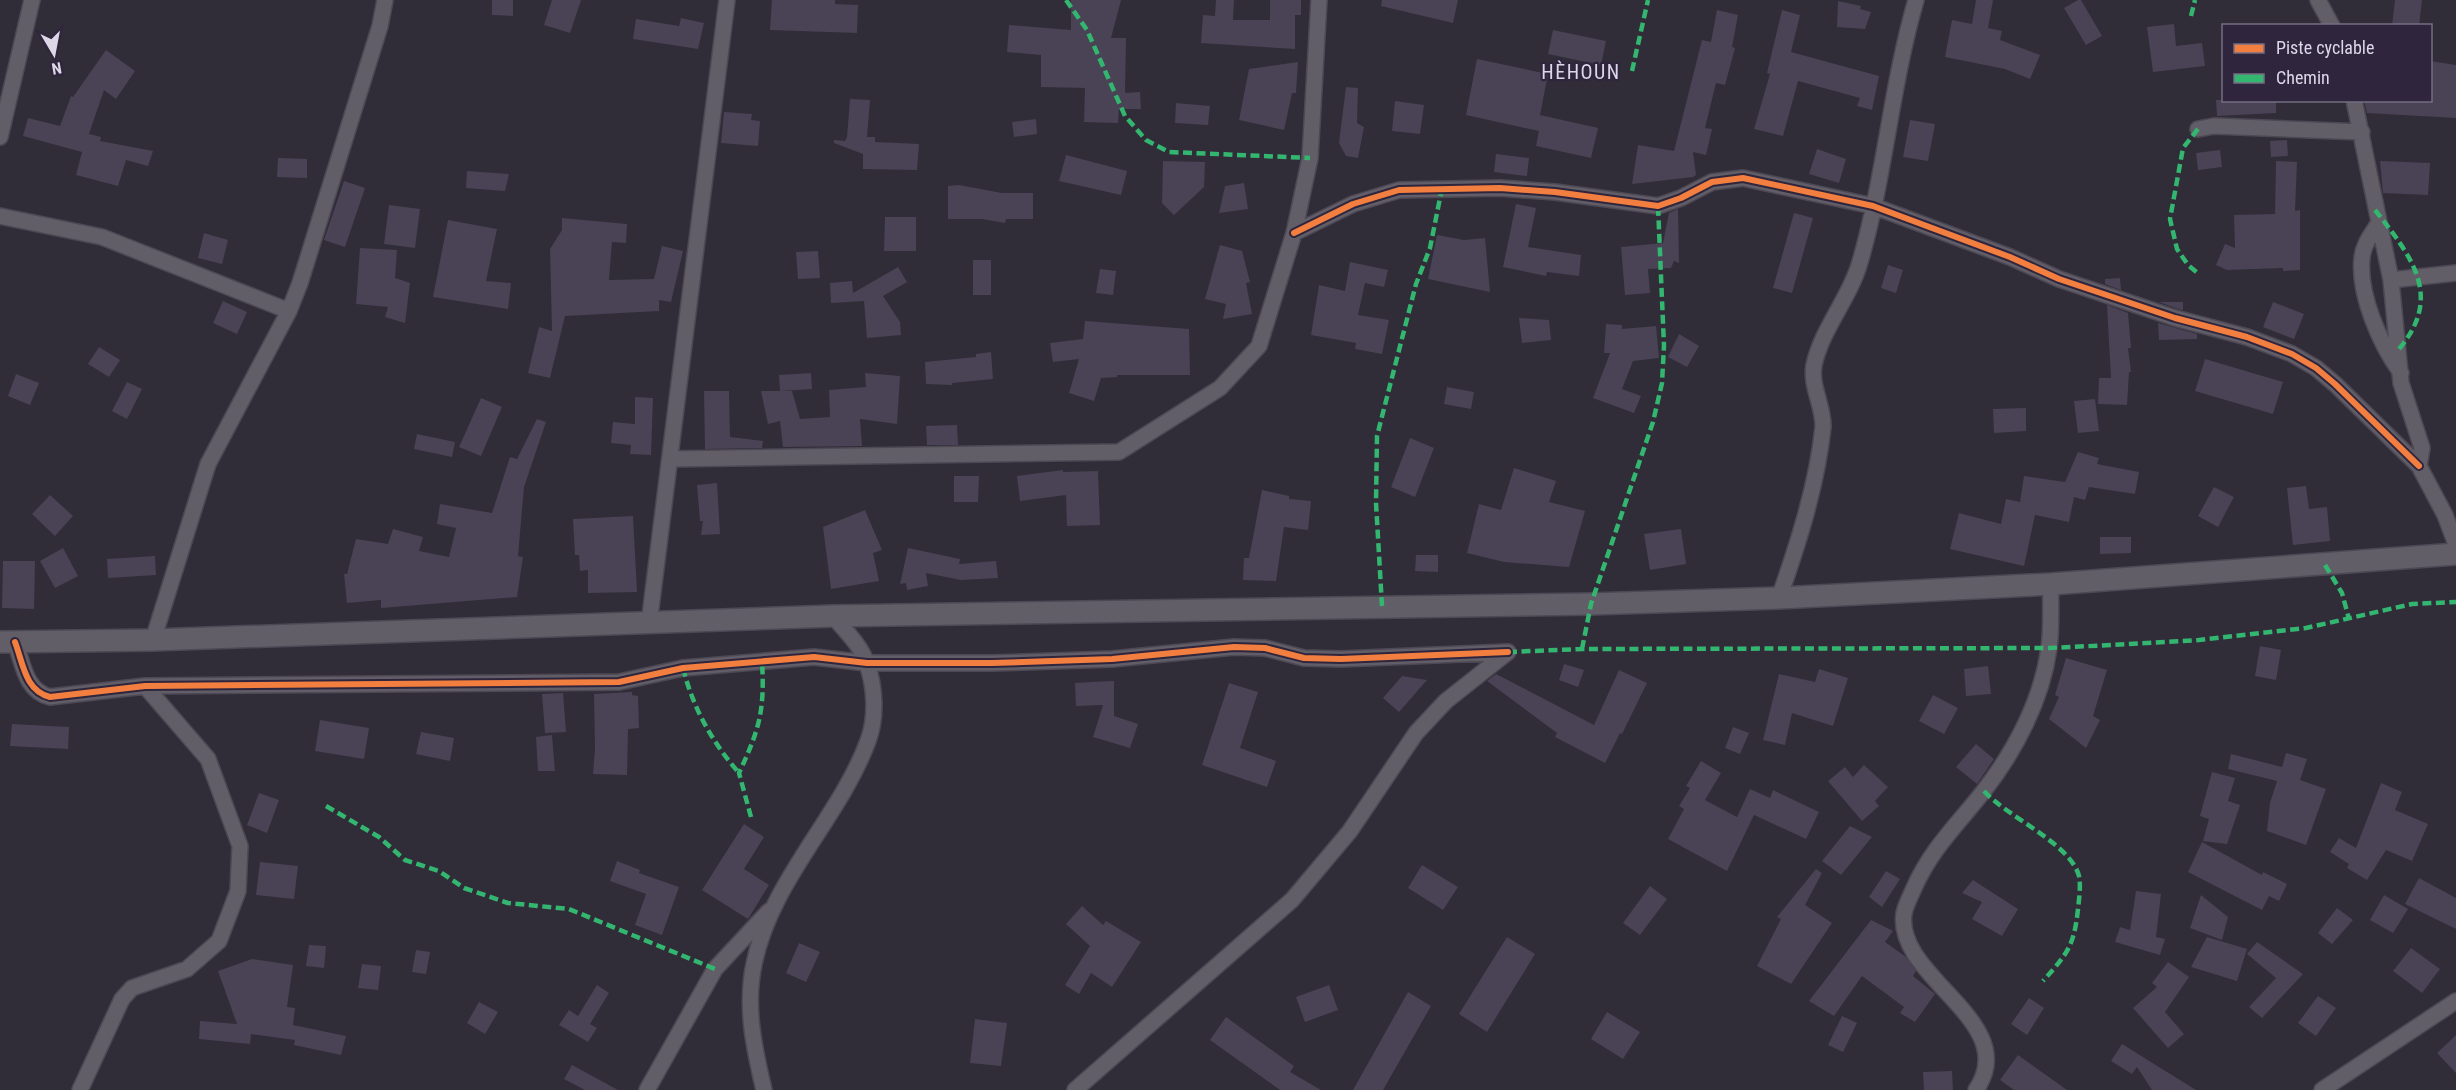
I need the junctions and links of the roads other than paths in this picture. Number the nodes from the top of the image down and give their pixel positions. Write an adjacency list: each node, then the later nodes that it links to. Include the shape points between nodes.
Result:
1 (32, 0): 11 (street)
2 (385, 0): 18 (street)
3 (727, 0): 20 (street)
4 (1319, 0): 15 (street, via 1310,158)
5 (1916, 0): 12 (street, via 1894,89)
6 (2318, 0): 7 (street)
7 (2330, 24)
8 (2354, 102): 10 (street)
9 (2198, 129): 10 (street, via 2214,126)
10 (2362, 132): 14 (street)
11 (0, 137)
12 (1873, 206): 15 (street, via 1743,178 1712,182 1658,206 1500,188 1399,190 1353,204); 21 (street, via 2059,279 2292,354 2335,384); 25 (street, via 1860,263 1819,346 1813,368 1823,424 1797,548)
13 (0, 216): 18 (street, via 102,237)
14 (2378, 224): 17 (street); 19 (street, via 2366,243 2362,274 2378,337)
15 (1294, 233): 20 (street, via 1259,346 1220,388 1119,452)
16 (2456, 273): 17 (street)
17 (2391, 280): 19 (street)
18 (289, 311): 28 (street, via 208,464)
19 (2401, 373): 21 (street, via 2422,448)
20 (670, 459): 27 (street)
21 (2419, 466): 22 (street)
22 (2456, 544)
23 (2456, 554): 24 (main road)
24 (2051, 584): 25 (main road); 38 (street, via 2049,648 2036,698 2020,736 1984,791 1932,852 1904,914 1906,934 1919,958 1980,1036 1986,1059 1983,1079)
25 (1779, 598): 26 (main road)
26 (833, 616): 27 (main road); 30 (street)
27 (649, 624): 28 (main road)
28 (153, 640): 29 (main road)
29 (8, 642): 31 (street, via 39,694 50,697)
30 (867, 663): 31 (street, via 814,657 683,668 619,682); 32 (street, via 874,698 869,739); 37 (street, via 1112,658 1234,647 1265,648 1304,658 1341,659 1508,652 1446,701 1416,733 1350,831 1292,900)
31 (145, 686): 34 (street, via 208,759 240,846 238,891 219,940 187,969 132,988 122,999)
32 (773, 907): 35 (street, via 714,969); 36 (street, via 754,962 748,1002)
33 (2456, 1001): 39 (street)
34 (80, 1090)
35 (648, 1090)
36 (764, 1090)
37 (1075, 1090)
38 (1976, 1090)
39 (2322, 1090)

